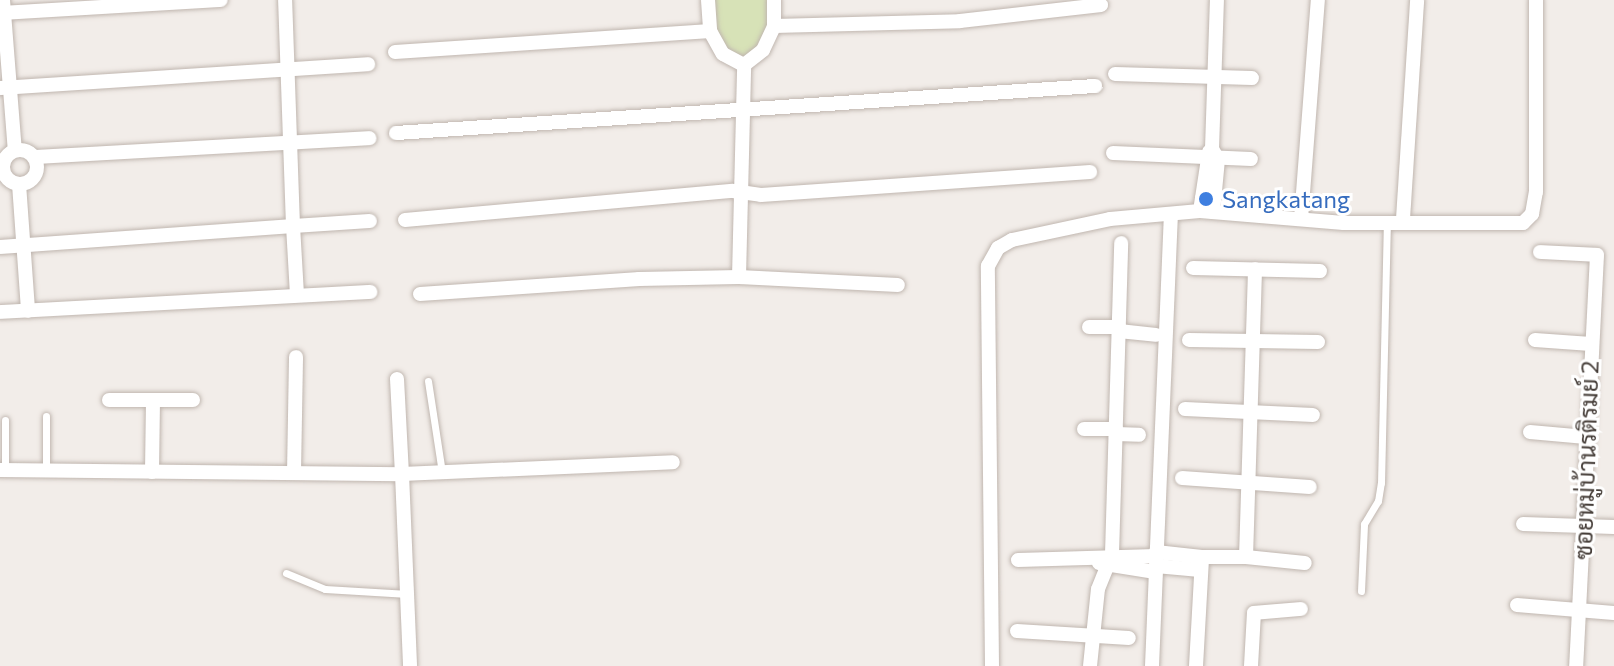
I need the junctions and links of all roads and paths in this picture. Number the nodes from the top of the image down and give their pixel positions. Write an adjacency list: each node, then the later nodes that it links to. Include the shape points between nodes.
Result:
1 (221, 0): 10 (street)
2 (285, 0): 16 (street)
3 (708, 0): 12 (street)
4 (774, 0): 11 (street)
5 (1217, 0): 18 (street)
6 (1318, 0): 37 (street)
7 (1417, 0): 38 (street)
8 (1536, 0): 38 (street, via 1534,85 1539,112 1532,214 1523,223)
9 (1101, 5): 11 (street, via 960,21)
10 (2, 9): 21 (street)
11 (774, 26): 15 (street, via 763,50)
12 (710, 31): 13 (street); 15 (street, via 723,54)
13 (395, 52)
14 (368, 64): 16 (street)
15 (744, 65): 22 (street)
16 (287, 70): 21 (street); 25 (street)
17 (1115, 74): 18 (street)
18 (1214, 76): 19 (street); 28 (street)
19 (1252, 78)
20 (1095, 86): 22 (street)
21 (4, 88): 26 (street)
22 (743, 113): 23 (street); 34 (street)
23 (396, 133)
24 (369, 138): 25 (street)
25 (290, 143): 29 (street); 42 (street)
26 (15, 151): 29 (street); 31 (street, via 6,156)
27 (1113, 153): 28 (street)
28 (1211, 155): 30 (street); 35 (street)
29 (34, 157): 33 (street, via 33,177)
30 (1251, 159)
31 (1, 170): 33 (street)
32 (1090, 172): 34 (street)
33 (19, 184): 44 (street)
34 (745, 192): 39 (street); 50 (street)
35 (1206, 212): 36 (street); 37 (street)
36 (1171, 215): 97 (street); 111 (street, via 1121,218 1012,240 998,248 988,266)
37 (1301, 219): 40 (street)
38 (1403, 219): 40 (street)
39 (405, 220)
40 (1387, 220): 101 (lane, via 1381,483 1378,501 1364,524)
41 (370, 221): 42 (street)
42 (293, 226): 44 (street); 54 (street)
43 (1121, 243): 58 (street)
44 (23, 246): 45 (street); 55 (street)
45 (0, 247)
46 (1540, 252): 64 (street, ซอยหมู่บ้านรติรมย์ 2, via 1597,255)
47 (1193, 268): 48 (street)
48 (1255, 269): 49 (street); 60 (street)
49 (1320, 271)
50 (739, 277): 51 (street); 53 (street)
51 (898, 285)
52 (370, 292): 54 (street)
53 (420, 294)
54 (297, 295): 55 (street)
55 (28, 311): 56 (street)
56 (0, 312)
57 (1089, 327): 58 (street)
58 (1119, 329): 59 (street); 77 (street)
59 (1156, 335)
60 (1252, 339): 61 (street); 63 (street); 72 (street)
61 (1189, 340)
62 (1535, 340): 64 (street)
63 (1318, 342)
64 (1591, 344): 80 (street, ซอยหมู่บ้านรติรมย์ 2)
65 (296, 357): 85 (street)
66 (397, 379): 87 (street)
67 (428, 381): 86 (lane)
68 (109, 400): 69 (street)
69 (153, 400): 70 (street); 84 (street)
70 (193, 400)
71 (1185, 409): 72 (street)
72 (1248, 412): 73 (street); 89 (street)
73 (1313, 415)
74 (46, 416): 83 (lane)
75 (5, 420): 82 (lane)
76 (1084, 429): 77 (street)
77 (1116, 431): 79 (street); 96 (street)
78 (1530, 432): 80 (street)
79 (1139, 435)
80 (1586, 437): 92 (street, ซอยหมู่บ้านรติรมย์ 2)
81 (673, 462): 86 (street)
82 (3, 470): 83 (street)
83 (46, 471): 84 (street)
84 (152, 472): 85 (street)
85 (294, 473): 87 (street)
86 (442, 473): 87 (street)
87 (402, 474): 102 (street)
88 (1182, 478): 89 (street)
89 (1246, 484): 90 (street); 94 (street)
90 (1310, 487)
91 (1523, 524): 92 (street)
92 (1583, 525): 93 (street); 105 (street, ซอยหมู่บ้านรติรมย์ 2)
93 (1614, 527)
94 (1246, 557): 98 (street); 99 (street)
95 (1018, 560): 96 (street)
96 (1105, 561): 97 (street); 108 (street)
97 (1156, 562): 98 (street); 113 (street)
98 (1201, 563): 114 (street)
99 (1305, 563)
100 (286, 573): 102 (lane, via 325,589)
101 (1361, 591)
102 (410, 594): 110 (street)
103 (1517, 605): 105 (street)
104 (1301, 609): 115 (street, via 1254,613)
105 (1581, 610): 106 (street); 116 (street, ซอยหมู่บ้านรติรมย์ 2)
106 (1614, 613)
107 (1017, 631): 108 (street)
108 (1091, 635): 109 (street); 112 (street)
109 (1129, 638)
110 (410, 666)
111 (992, 666)
112 (1090, 666)
113 (1152, 666)
114 (1196, 666)
115 (1251, 666)
116 (1576, 666)

